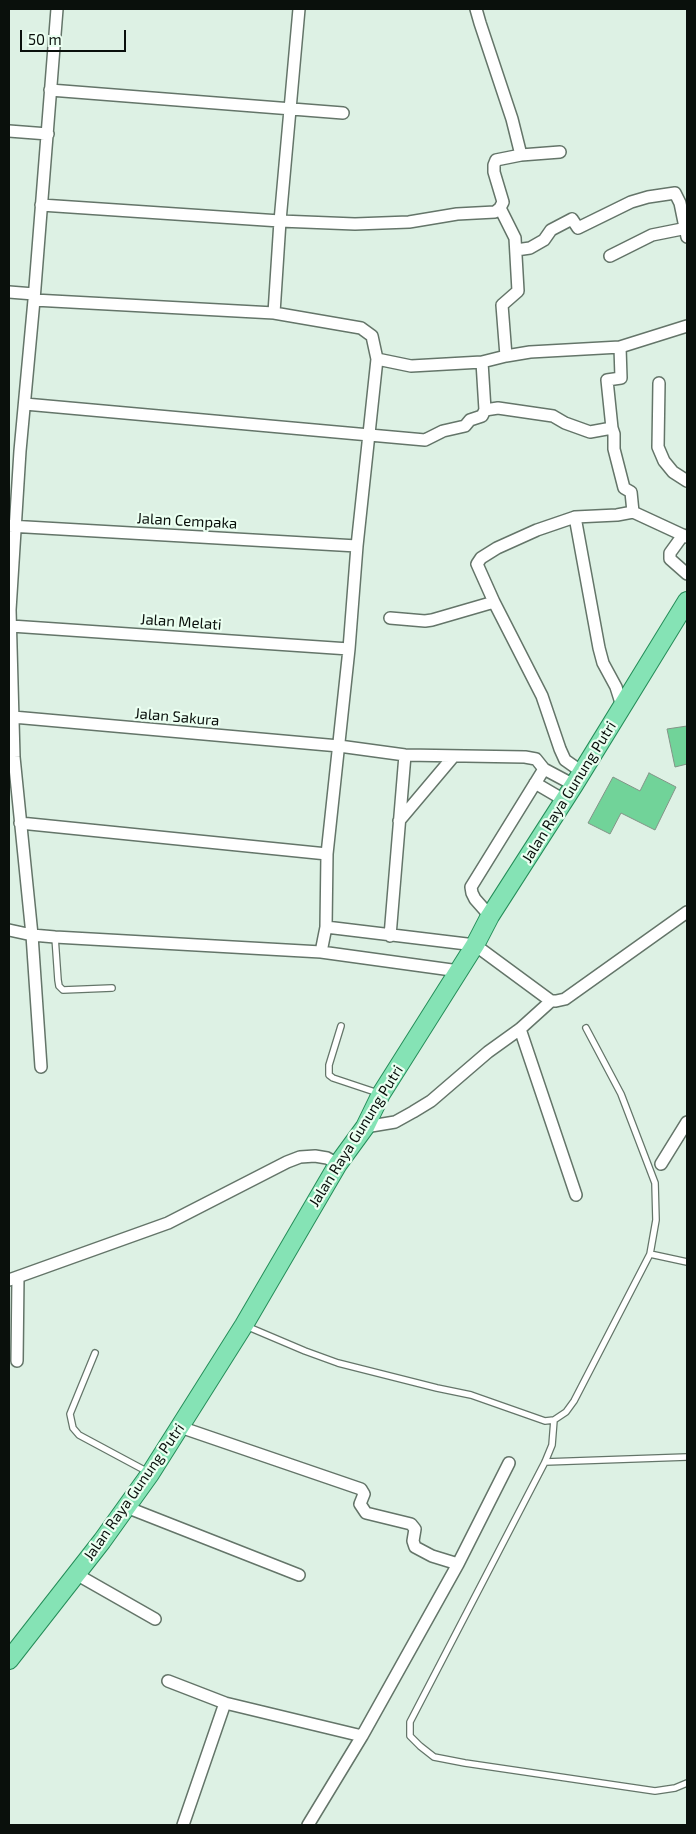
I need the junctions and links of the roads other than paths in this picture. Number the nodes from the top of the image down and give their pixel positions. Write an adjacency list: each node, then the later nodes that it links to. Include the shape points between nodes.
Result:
1 (58, 9): 4 (street)
2 (299, 9): 5 (street)
3 (476, 9): 10 (street)
4 (50, 90): 5 (street); 8 (street)
5 (291, 109): 6 (street); 13 (street)
6 (343, 113)
7 (9, 131): 8 (street)
8 (48, 134): 11 (street)
9 (560, 152): 10 (street)
10 (521, 155): 12 (street, via 496,160 494,165 503,202)
11 (41, 205): 13 (street); 18 (street)
12 (500, 208): 13 (street, via 495,212 409,222); 15 (street, via 515,238)
13 (280, 221): 19 (street)
14 (687, 232): 15 (street, via 675,193 631,202 578,228 572,219 551,230 544,240 530,248); 16 (street, via 652,235)
15 (516, 250): 22 (street, via 518,291 502,305)
16 (610, 256)
17 (9, 292): 18 (street)
18 (34, 297): 19 (street); 26 (street)
19 (274, 313): 23 (street, via 361,328 372,336)
20 (687, 326): 21 (street)
21 (620, 347): 22 (street); 28 (street, via 621,378 607,380)
22 (506, 356): 24 (street)
23 (377, 359): 24 (street, via 411,366); 29 (street)
24 (482, 362): 27 (street)
25 (659, 383): 31 (street, via 658,447 673,472)
26 (25, 404): 29 (street); 30 (street)
27 (486, 410): 28 (street, via 498,408 553,416 564,424 590,432); 29 (street, via 465,426 443,431 425,440)
28 (612, 428): 32 (street, via 624,488 631,492)
29 (370, 435): 36 (street)
30 (14, 450): 34 (street)
31 (687, 481)
32 (632, 512): 33 (street); 35 (street)
33 (575, 517): 39 (street, via 497,548 479,560 477,566); 44 (street, via 599,648)
34 (12, 526): 36 (street, Jalan Cempaka); 40 (street)
35 (685, 536): 37 (street, via 670,554 670,559)
36 (357, 546): 43 (street)
37 (687, 574)
38 (687, 601): 44 (main road, Jalan Raya Gunung Putri)
39 (494, 602): 41 (street, via 432,620); 52 (street, via 542,696)
40 (9, 610): 42 (street)
41 (390, 618)
42 (12, 626): 43 (street, Jalan Melati); 45 (street)
43 (349, 649): 46 (street)
44 (622, 706): 52 (main road, Jalan Raya Gunung Putri)
45 (13, 717): 46 (street, Jalan Sakura); 48 (street)
46 (339, 746): 47 (street, Jalan Sakura); 55 (street)
47 (405, 755): 49 (street, Jalan Sakura); 53 (street)
48 (11, 757): 54 (street)
49 (453, 757): 50 (street, Jalan Sakura, via 525,757 536,759); 53 (street)
50 (544, 769): 51 (street); 52 (street, Jalan Sakura)
51 (535, 783): 52 (street); 57 (street, via 472,887 475,899)
52 (573, 786): 57 (main road, Jalan Raya Gunung Putri)
53 (399, 821): 61 (street)
54 (20, 823): 55 (street); 60 (street)
55 (327, 854): 58 (street)
56 (687, 912): 67 (street, via 565,999)
57 (490, 916): 63 (main road, Jalan Raya Gunung Putri)
58 (326, 927): 61 (street); 64 (street)
59 (9, 930): 60 (street)
60 (32, 935): 62 (street); 71 (street)
61 (390, 936): 63 (street)
62 (55, 937): 64 (street); 66 (lane, via 59,986 64,990)
63 (475, 945): 65 (main road, Jalan Raya Gunung Putri); 67 (street)
64 (321, 952): 65 (street)
65 (459, 971): 72 (main road, Jalan Raya Gunung Putri)
66 (112, 988)
67 (551, 1001): 70 (street)
68 (341, 1026): 72 (lane, via 328,1065 329,1075)
69 (586, 1028): 78 (lane, via 621,1094 655,1182 656,1220)
70 (520, 1029): 74 (street, via 413,1112 395,1122); 77 (street)
71 (40, 1067)
72 (381, 1094): 74 (main road, Jalan Raya Gunung Putri)
73 (687, 1122): 76 (street)
74 (365, 1127): 75 (main road, Jalan Raya Gunung Putri)
75 (338, 1164): 80 (street, via 327,1158 300,1157 168,1224); 81 (main road, Jalan Raya Gunung Putri)
76 (661, 1164)
77 (576, 1195)
78 (650, 1254): 79 (lane); 84 (lane, via 574,1401)
79 (687, 1262)
80 (13, 1278): 83 (street)
81 (244, 1325): 84 (lane, via 338,1363 471,1395 545,1421); 85 (main road, Jalan Raya Gunung Putri)
82 (95, 1353): 89 (lane, via 70,1414 73,1428 79,1435)
83 (17, 1360)
84 (554, 1420): 87 (lane, via 552,1445)
85 (180, 1427): 89 (main road, Jalan Raya Gunung Putri); 91 (street, via 361,1489 364,1494 360,1504 366,1513 411,1524 415,1529 415,1547)
86 (687, 1457): 87 (lane)
87 (545, 1462): 99 (lane, via 410,1722 410,1736 434,1757 465,1763 655,1790)
88 (510, 1463): 91 (street)
89 (150, 1474): 90 (main road, Jalan Raya Gunung Putri)
90 (126, 1507): 92 (main road, Jalan Raya Gunung Putri); 93 (street)
91 (458, 1564): 98 (street)
92 (76, 1574): 94 (street); 95 (main road, Jalan Raya Gunung Putri, via 18,1644)
93 (299, 1575)
94 (155, 1619)
95 (9, 1660)
96 (168, 1681): 97 (street)
97 (225, 1703): 98 (street); 100 (street)
98 (362, 1736): 101 (street)
99 (687, 1783)
100 (183, 1825)
101 (308, 1825)

